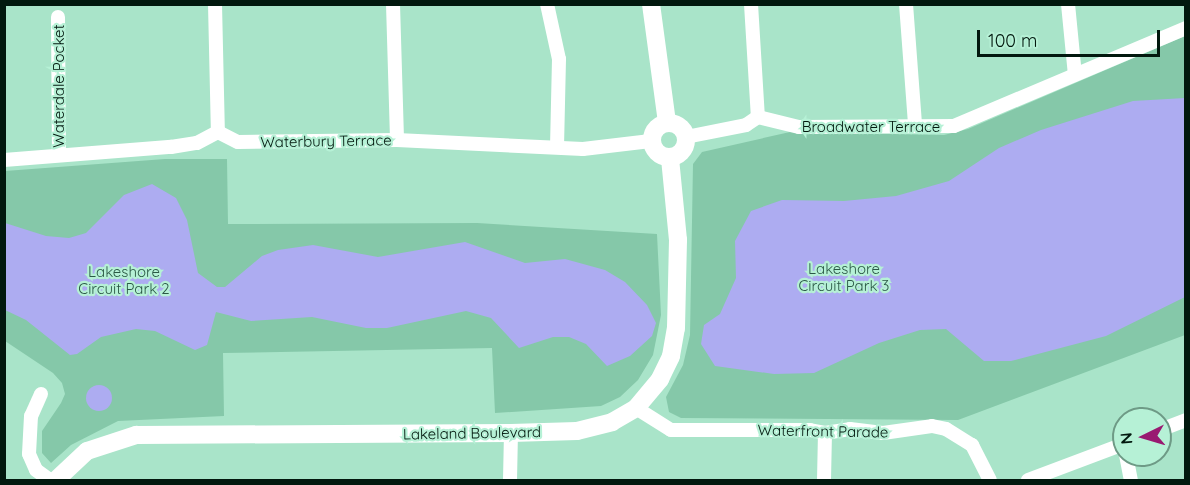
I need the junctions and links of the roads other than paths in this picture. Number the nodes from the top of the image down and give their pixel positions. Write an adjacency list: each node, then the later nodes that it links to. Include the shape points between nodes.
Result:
1 (215, 4): 14 (street)
2 (393, 4): 16 (street)
3 (547, 4): 18 (street, via 559,59)
4 (651, 4): 12 (street)
5 (751, 4): 11 (street)
6 (906, 4): 13 (street)
7 (1068, 4): 10 (street)
8 (58, 17): 19 (street, Waterdale Pocket)
9 (1185, 28): 10 (street, Broadwater Terrace)
10 (1075, 75): 13 (street, Broadwater Terrace, via 1015,97 961,124 941,129)
11 (758, 117): 13 (street, Broadwater Terrace, via 799,127 883,130); 15 (street, via 746,125)
12 (667, 122): 15 (street, via 677,124); 17 (street, via 654,131)
13 (915, 125)
14 (218, 132): 16 (street, Waterbury Terrace, via 238,142); 19 (street, via 197,143 171,147)
15 (686, 137): 20 (street, via 684,149)
16 (397, 140): 18 (street, Waterbury Terrace)
17 (651, 141): 18 (street, Waterbury Terrace, via 583,149); 20 (street, via 659,155)
18 (557, 147)
19 (59, 155): 21 (street)
20 (670, 158): 23 (street, Lakeland Boulevard, via 678,240 676,328 665,370)
21 (4, 160)
22 (41, 394): 27 (street, via 31,416 29,454 36,470)
23 (636, 408): 24 (street, Lakeland Boulevard, via 594,428); 25 (street, Waterfront Parade, via 671,430)
24 (511, 433): 28 (street, Lakeland Boulevard, via 136,435 87,451); 29 (street)
25 (825, 433): 30 (street); 31 (street, Waterfront Parade, via 850,429 884,433 932,426 946,429 972,445)
26 (1112, 453): 32 (street)
27 (50, 480)
28 (56, 480)
29 (510, 480)
30 (824, 480)
31 (990, 480)
32 (1028, 480)

